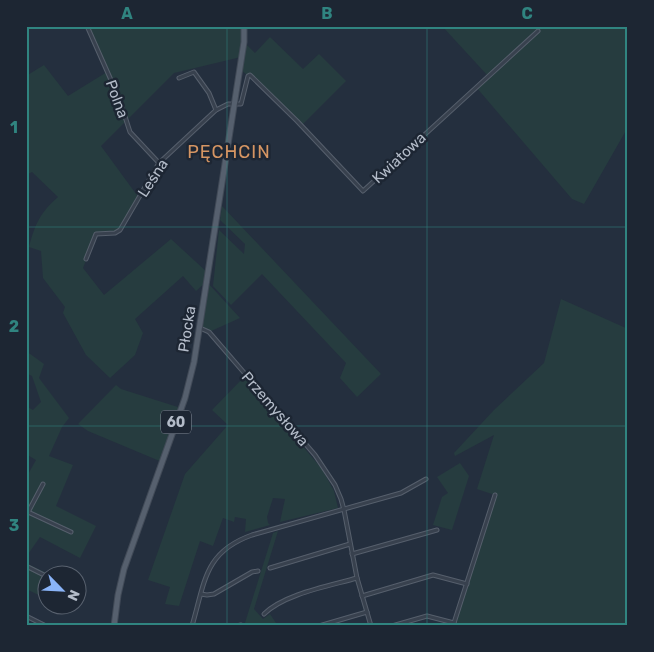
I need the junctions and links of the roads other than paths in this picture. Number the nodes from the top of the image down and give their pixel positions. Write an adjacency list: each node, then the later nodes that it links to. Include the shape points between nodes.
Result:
1 (86, 26): 7 (street, Polna, via 119,98 130,132)
2 (244, 26): 5 (main road, Płocka / 60)
3 (538, 31): 5 (street, Kwiatowa, via 363,191 252,76 248,76 241,104)
4 (179, 78): 6 (street, via 194,72)
5 (234, 104): 6 (street, Leśna); 9 (main road, Płocka / 60)
6 (216, 110): 7 (street, Leśna)
7 (159, 163): 8 (street, Leśna, via 124,224 115,233 96,234)
8 (86, 259)
9 (200, 328): 13 (street, Przemysłowa, via 209,332 315,455 341,498); 33 (main road, Płocka / 60, via 185,398 124,570)
10 (426, 479): 13 (street, via 401,493)
11 (43, 484): 14 (street)
12 (495, 496): 24 (street)
13 (344, 510): 17 (street, Przemysłowa); 25 (street, via 239,539 216,557)
14 (27, 514): 16 (street)
15 (437, 530): 18 (street)
16 (71, 532)
17 (350, 544): 18 (street, Przemysłowa); 20 (street)
18 (352, 554): 23 (street, Przemysłowa)
19 (26, 566): 22 (street)
20 (270, 568)
21 (258, 571): 25 (street, via 214,594)
22 (38, 572)
23 (357, 578): 26 (street, Przemysłowa); 28 (street, via 290,598)
24 (467, 584): 26 (street, via 433,575); 30 (street)
25 (201, 594): 34 (street)
26 (362, 596): 27 (street, Przemysłowa)
27 (367, 612): 36 (street); 37 (street, Przemysłowa)
28 (264, 614)
29 (26, 616): 32 (street)
30 (454, 624): 38 (street, via 427,616)
31 (241, 625): 35 (street)
32 (46, 626)
33 (114, 626)
34 (192, 626)
35 (236, 626)
36 (319, 626)
37 (371, 626)
38 (392, 626)

